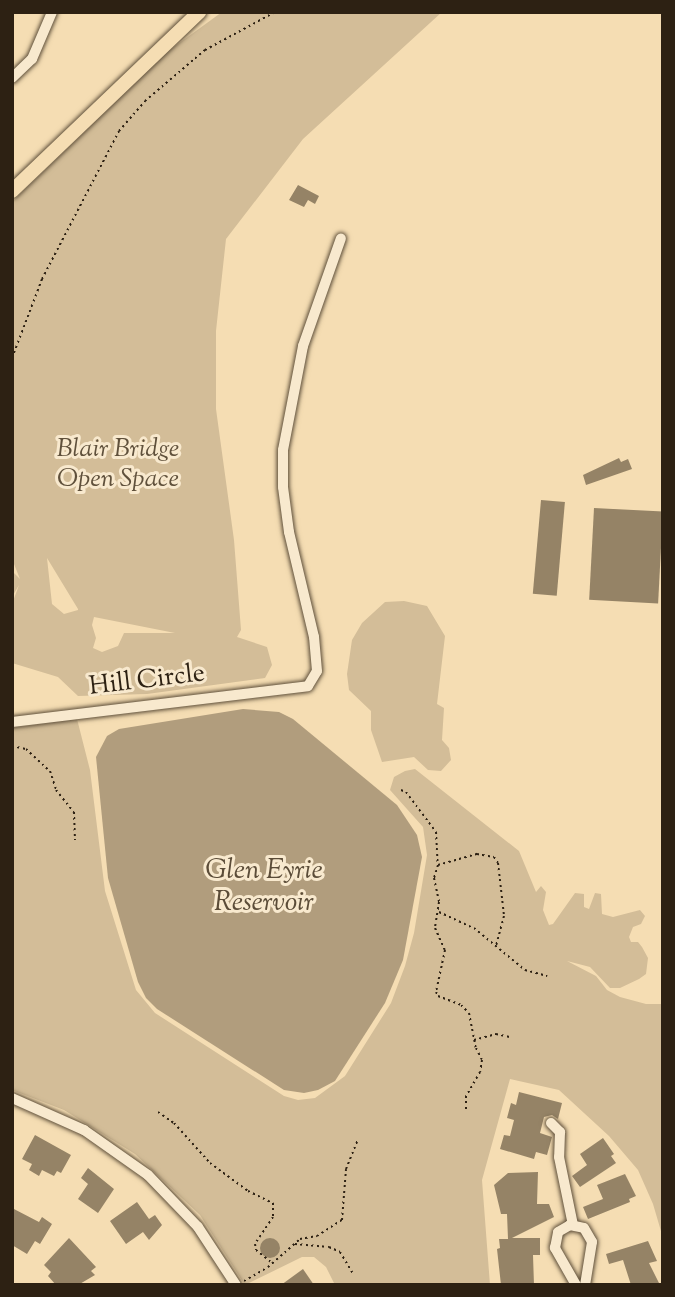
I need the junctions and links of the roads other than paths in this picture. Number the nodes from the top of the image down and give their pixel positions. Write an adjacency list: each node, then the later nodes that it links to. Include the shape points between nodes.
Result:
1 (52, 12): 3 (street, via 32,59)
2 (199, 12): 4 (main road)
3 (12, 78)
4 (12, 191)
5 (341, 238): 6 (street, Hill Circle, via 303,346 283,450 289,532 314,637 317,671 308,686)
6 (12, 722)
7 (12, 1098): 10 (street, via 84,1130 148,1175 198,1227)
8 (551, 1123): 9 (street, via 560,1132 558,1157)
9 (573, 1225): 11 (street, via 563,1228 555,1248); 12 (street, via 584,1228 592,1242)
10 (236, 1284)
11 (576, 1285)
12 (585, 1285)

